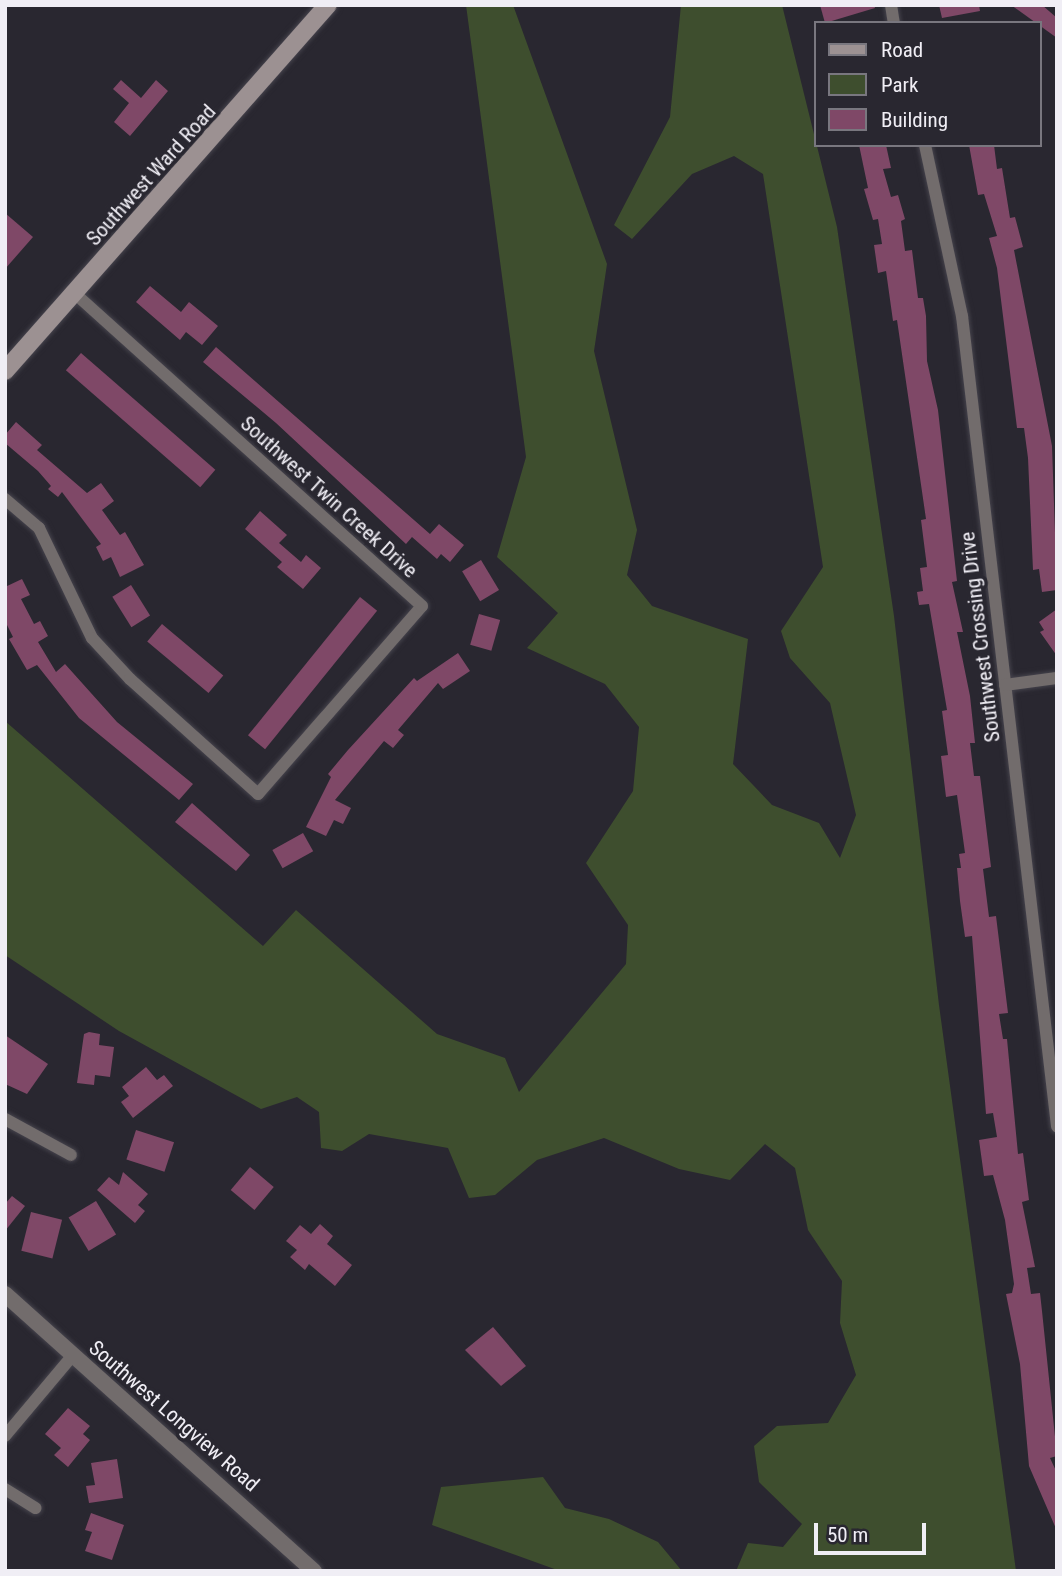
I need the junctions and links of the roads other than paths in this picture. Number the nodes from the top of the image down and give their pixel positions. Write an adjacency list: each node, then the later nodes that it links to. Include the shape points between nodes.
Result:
1 (328, 5): 3 (main road, Southwest Ward Road)
2 (925, 147): 7 (street, Southwest Crossing Drive, via 962,316)
3 (76, 295): 4 (main road, Southwest Ward Road); 5 (street, Southwest Twin Creek Drive, via 422,606 258,794 130,679 92,638 39,528)
4 (5, 371)
5 (5, 499)
6 (1057, 678): 7 (street)
7 (1005, 685): 9 (street, Southwest Crossing Drive)
8 (5, 1119): 10 (street)
9 (1057, 1126)
10 (71, 1155)
11 (5, 1294): 12 (street, Southwest Longview Road)
12 (73, 1355): 13 (street); 16 (street, Southwest Longview Road)
13 (5, 1436)
14 (5, 1489): 15 (street)
15 (36, 1508)
16 (314, 1571)

